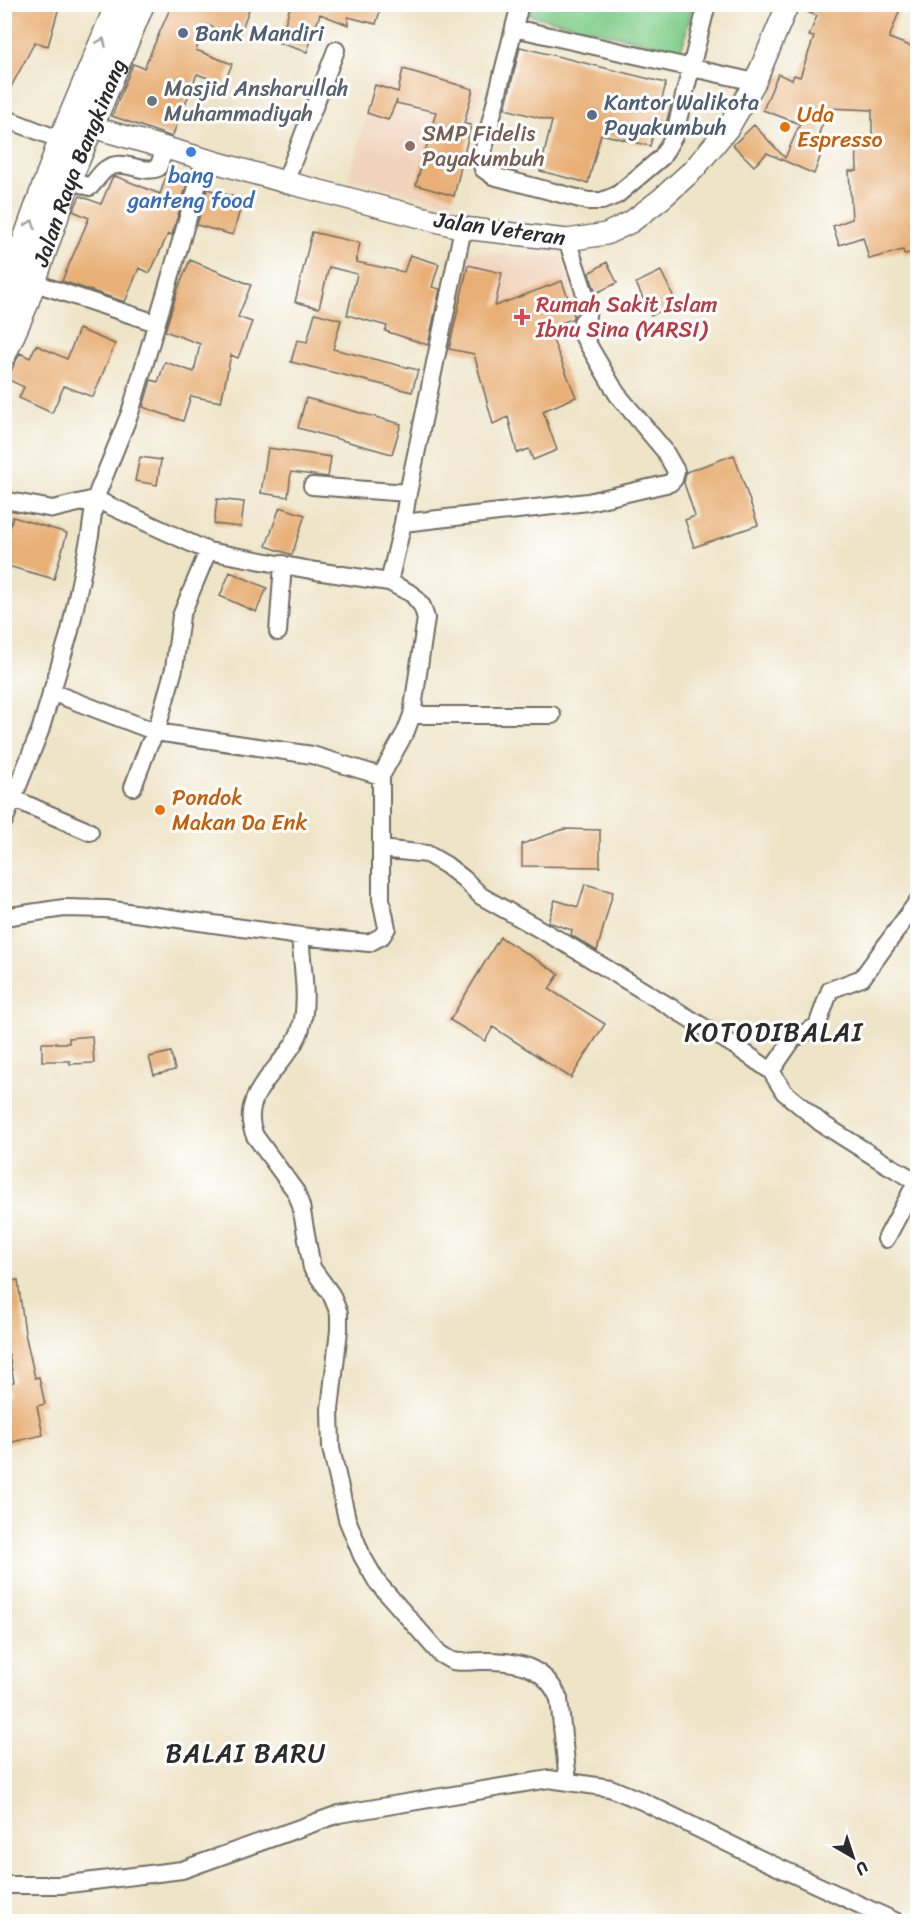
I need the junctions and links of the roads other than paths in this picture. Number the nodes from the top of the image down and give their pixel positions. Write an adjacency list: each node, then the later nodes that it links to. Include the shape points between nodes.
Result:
1 (118, 4): 11 (highway, Jalan Raya Bangkinang, one-way to 1)
2 (142, 4): 11 (highway, Jalan Raya Bangkinang)
3 (520, 4): 6 (street)
4 (707, 4): 8 (street)
5 (788, 4): 9 (main road, Jalan Veteran)
6 (514, 28): 8 (street); 8 (street, via 481,160 483,169 493,176 588,201 617,195 662,157 674,136)
7 (336, 50): 15 (street)
8 (692, 67): 9 (street)
9 (754, 82): 17 (main road, Jalan Veteran, via 729,127 694,169 661,199 631,222 606,234)
10 (4, 118): 11 (street)
11 (74, 128): 12 (main road, Jalan Veteran); 14 (highway, Jalan Raya Bangkinang); 19 (highway, Jalan Raya Bangkinang, one-way to 11)
12 (165, 148): 13 (main road, Jalan Veteran); 14 (street, via 158,168 151,171 118,164 106,169 90,188)
13 (205, 160): 15 (main road, Jalan Veteran); 20 (street)
14 (69, 180): 18 (highway, Jalan Raya Bangkinang)
15 (285, 182): 16 (main road, Jalan Veteran)
16 (464, 228): 17 (main road, Jalan Veteran); 23 (street)
17 (567, 240): 26 (street, via 588,303 582,334 617,394 664,450 676,471 674,480 588,502)
18 (32, 282): 20 (street); 21 (highway, Jalan Raya Bangkinang)
19 (4, 299)
20 (156, 323): 24 (street, via 130,413)
21 (4, 354)
22 (312, 486): 23 (street)
23 (408, 493): 26 (street)
24 (95, 500): 25 (street, via 53,508); 27 (street); 31 (street, via 70,631)
25 (4, 501)
26 (403, 523): 29 (street)
27 (207, 551): 28 (street); 34 (street, via 182,616 174,669)
28 (284, 564): 29 (street); 30 (street)
29 (389, 582): 32 (street, via 412,594 426,618)
30 (278, 632)
31 (51, 692): 34 (street); 37 (street, via 40,731)
32 (412, 715): 33 (street); 35 (street)
33 (552, 715)
34 (156, 732): 35 (street, via 312,755); 36 (street)
35 (381, 776): 40 (street)
36 (133, 788)
37 (9, 797): 38 (street); 39 (street)
38 (4, 821)
39 (90, 832)
40 (381, 849): 43 (street, via 381,899 387,928 382,936 369,943); 44 (street, via 427,854 481,896)
41 (918, 901): 44 (street, via 862,978 830,990 817,1026 793,1039)
42 (4, 917): 43 (street, via 64,908 106,909)
43 (300, 936): 47 (street, via 303,1022 292,1046 257,1093 251,1127 296,1192 312,1268 339,1313 330,1409 331,1448 347,1519 377,1582 440,1654 453,1662 490,1660 528,1666 554,1686 559,1699)
44 (771, 1071): 45 (street, via 784,1092 821,1123)
45 (917, 1181): 46 (street)
46 (886, 1239)
47 (568, 1781): 48 (street, via 549,1779 339,1814 182,1870 61,1885); 49 (street, via 610,1788)
48 (4, 1885)
49 (897, 1922)

